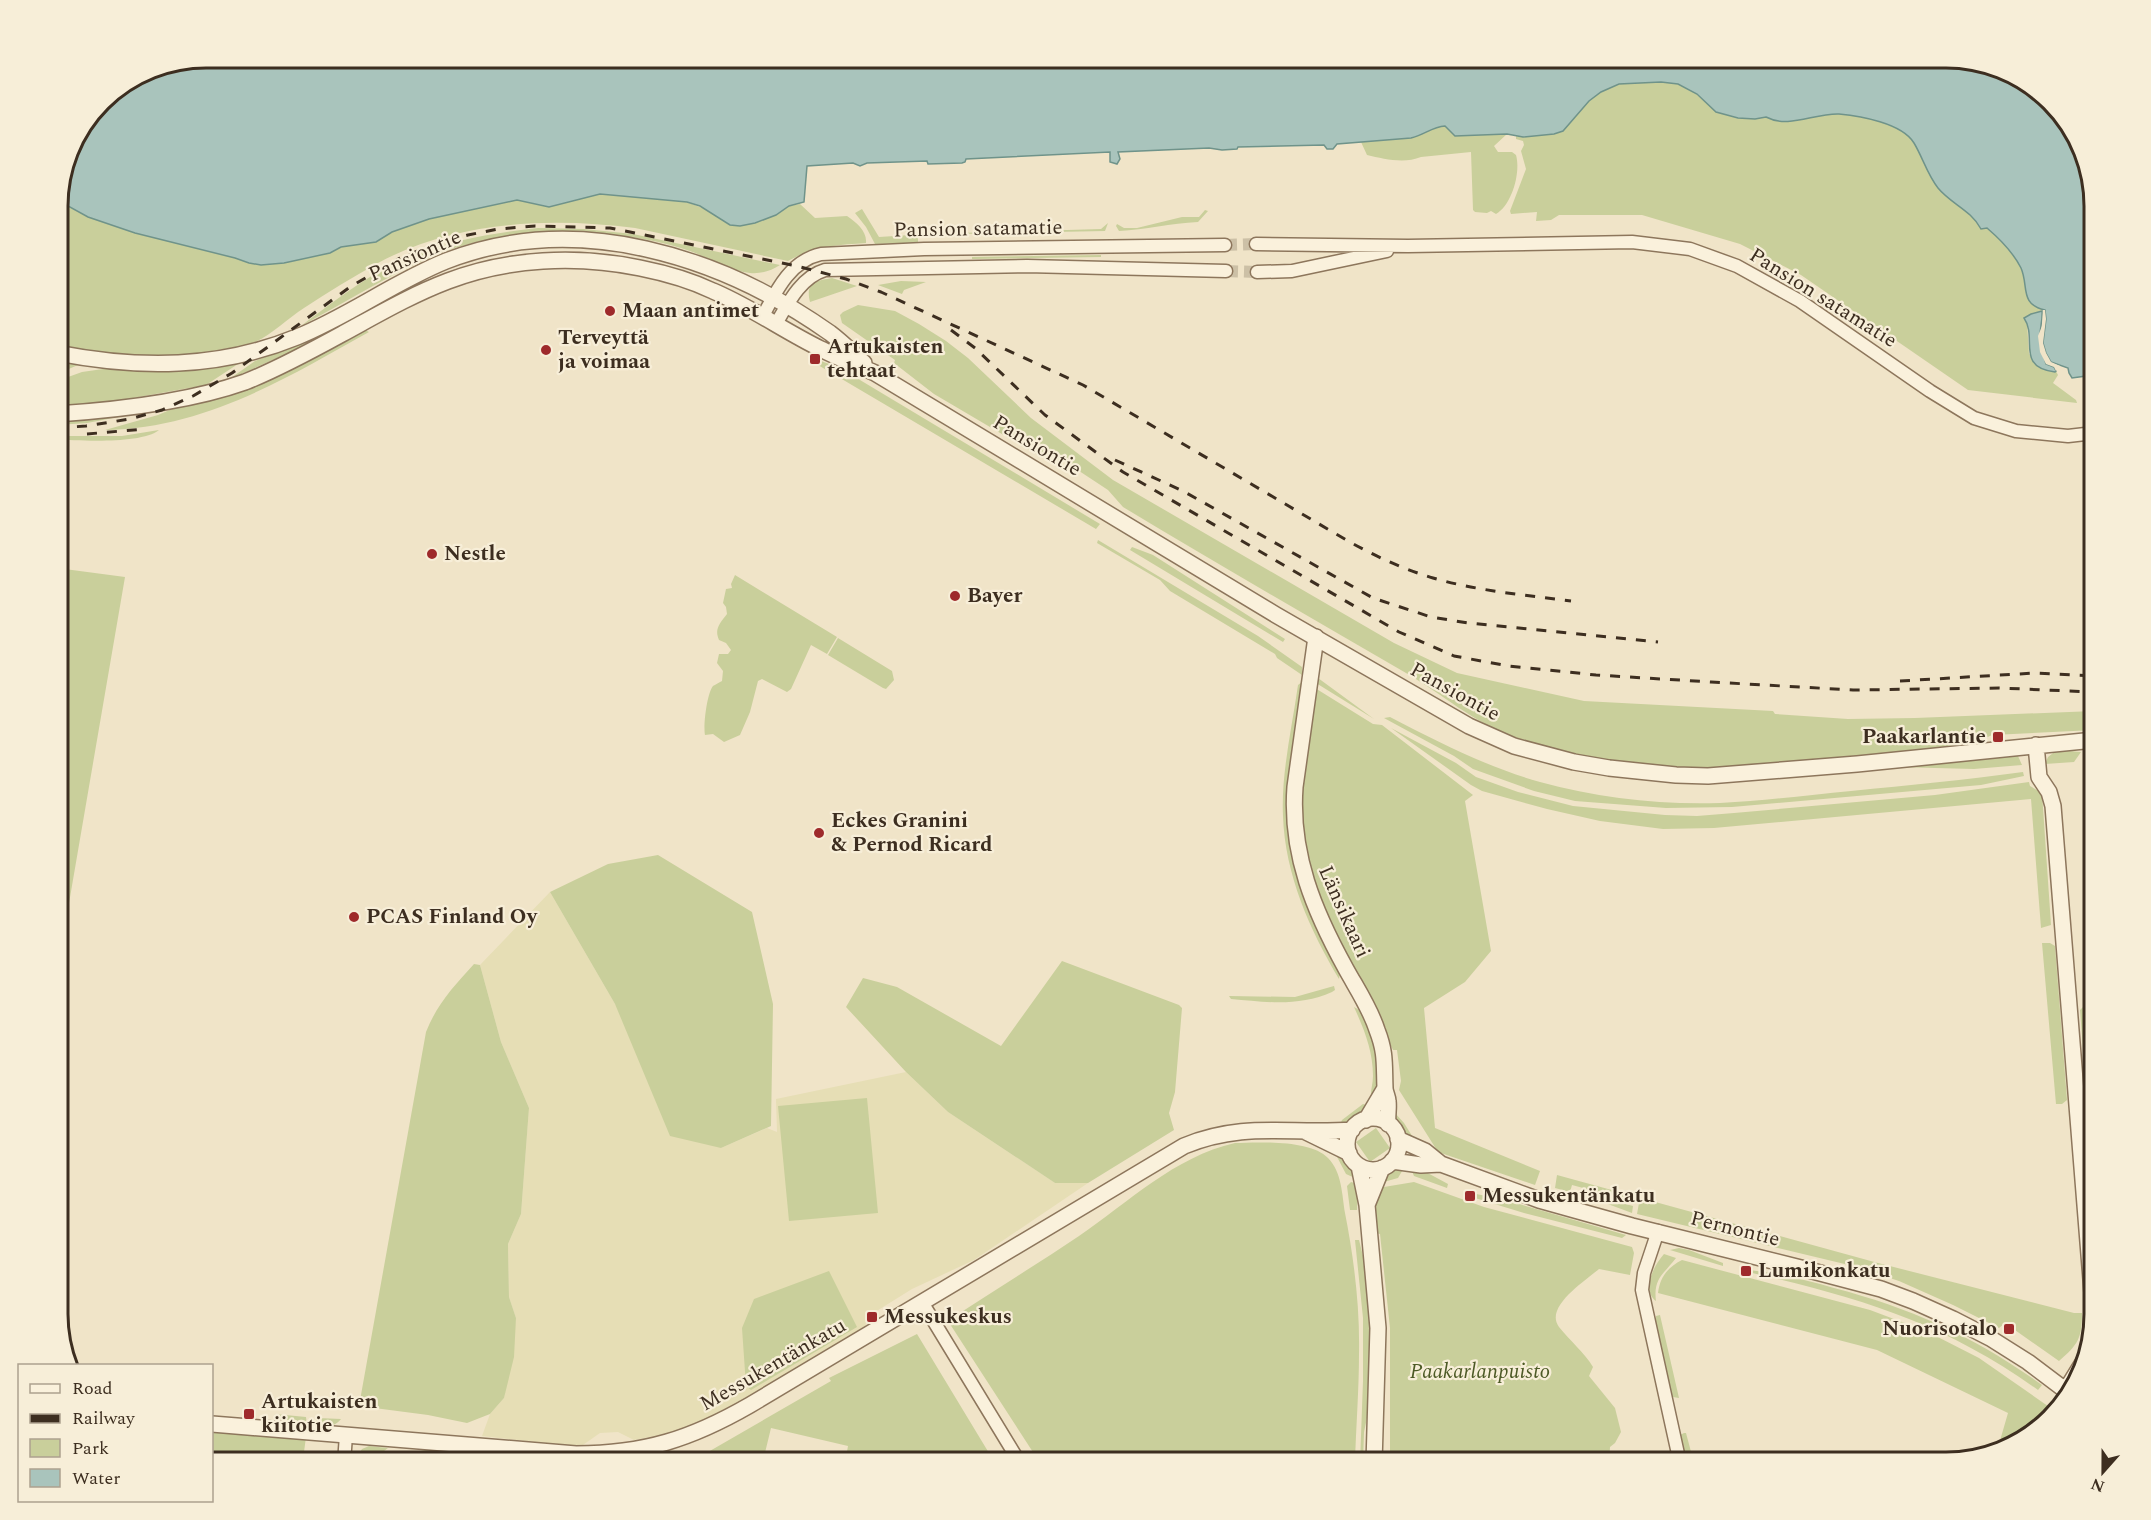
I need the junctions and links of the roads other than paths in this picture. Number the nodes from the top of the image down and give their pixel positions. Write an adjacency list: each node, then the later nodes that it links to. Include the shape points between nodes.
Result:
1 (1256, 244): 3 (street, Pansion satamatie)
2 (1225, 245): 6 (street, Pansion satamatie, via 821,254 800,263)
3 (1408, 246): 5 (street, Pansion satamatie, via 1292,271); 12 (street, Pansion satamatie, via 1632,242 1690,249 1737,266 1800,301 1974,418 2034,433)
4 (1226, 272): 7 (street, Pansion satamatie, via 1027,266 836,269 813,275)
5 (1257, 272)
6 (773, 298): 7 (street, Pansiontie); 8 (street, Pansion satamatie); 9 (street, Pansiontie, via 707,266 655,250 593,241 543,241 499,246 448,261 298,337 238,355 185,363 132,364)
7 (787, 306): 8 (street, Pansion satamatie); 10 (street, Pansiontie, via 832,334)
8 (769, 320): 10 (street, Pansiontie); 11 (street, Pansiontie, via 705,287 639,268 576,261 507,265 428,290 246,381 180,399)
9 (68, 355)
10 (875, 373): 13 (street, Pansiontie)
11 (68, 413)
12 (2084, 434)
13 (1316, 638): 15 (street, Pansiontie, via 1488,735 1542,754 1609,768 1676,775 1751,774); 16 (street, Länsikaari, via 1295,787 1297,847 1317,911 1376,1027 1386,1063)
14 (2084, 741): 15 (street, Pansiontie)
15 (2036, 745): 27 (street, via 2039,777 2053,807)
16 (1385, 1088): 17 (street); 18 (street, Länsikaari)
17 (1366, 1120): 18 (street, via 1378,1119); 19 (street)
18 (1388, 1124): 21 (street)
19 (1352, 1130): 20 (street, Messukentänkatu); 22 (street, via 1347,1141)
20 (1306, 1132): 22 (street, Messukentänkatu); 29 (street, Messukentänkatu, via 1237,1131 1184,1146)
21 (1398, 1138): 23 (street, via 1397,1152); 24 (street, Pernontie)
22 (1349, 1152): 25 (street)
23 (1387, 1164): 24 (street, Pernontie); 25 (street, via 1372,1170); 26 (street)
24 (1441, 1164): 28 (street, Pernontie, via 1539,1200)
25 (1359, 1166): 26 (street)
26 (1367, 1205): 37 (street, via 1378,1328)
27 (2084, 1205)
28 (1658, 1231): 30 (street, Pernontie, via 1913,1301 1990,1338); 38 (street, via 1646,1262 1642,1290)
29 (922, 1302): 35 (street, Messukentänkatu, via 728,1418 683,1438); 36 (street)
30 (2062, 1388)
31 (213, 1424): 32 (street, Messukentänkatu)
32 (345, 1435): 33 (street); 34 (street, Messukentänkatu)
33 (344, 1452)
34 (552, 1452)
35 (625, 1452)
36 (1013, 1452)
37 (1374, 1452)
38 (1678, 1452)

